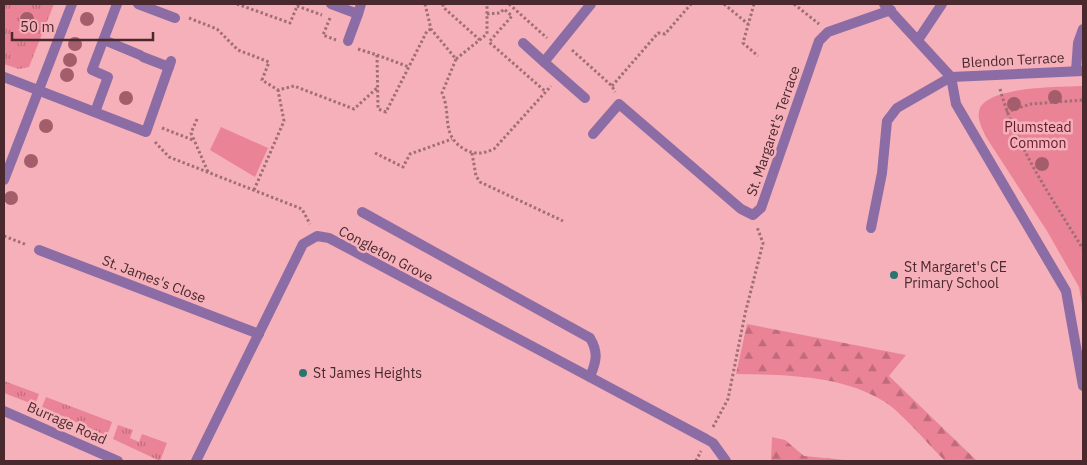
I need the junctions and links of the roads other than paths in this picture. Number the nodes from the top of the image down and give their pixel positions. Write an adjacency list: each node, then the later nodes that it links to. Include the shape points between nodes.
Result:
1 (72, 4): 20 (street)
2 (118, 4): 12 (street)
3 (138, 4): 10 (street)
4 (330, 4): 9 (street)
5 (362, 4): 9 (street)
6 (591, 4): 16 (street)
7 (942, 4): 13 (street)
8 (888, 7): 13 (street); 23 (street, St. Margaret's Terrace, via 828,32 819,41 761,208 753,215 741,209 619,104)
9 (358, 14): 14 (street)
10 (174, 18)
11 (1083, 29): 17 (street, Blendon Terrace, via 1078,43)
12 (104, 40): 22 (street, via 92,70 108,77); 22 (street, via 170,64 146,132)
13 (918, 40): 19 (street)
14 (348, 41)
15 (523, 43): 16 (street)
16 (544, 62): 21 (street)
17 (1080, 71): 19 (street, Blendon Terrace)
18 (4, 77): 20 (street)
19 (951, 77): 26 (street, via 897,108 887,121 882,173); 30 (street, via 956,104 1066,291)
20 (39, 91): 22 (street); 24 (street)
21 (585, 98)
22 (95, 112)
23 (593, 134)
24 (4, 180)
25 (362, 212): 29 (street, Congleton Grove, via 590,338 597,351)
26 (871, 228)
27 (39, 250): 28 (street, St. James's Close)
28 (259, 334): 29 (street, Congleton Grove, via 303,244 317,236 329,238); 33 (street, Congleton Grove)
29 (590, 377): 34 (street, Congleton Grove, via 709,441)
30 (1083, 386)
31 (4, 411): 32 (street, Burrage Road)
32 (118, 461)
33 (196, 461)
34 (726, 461)

